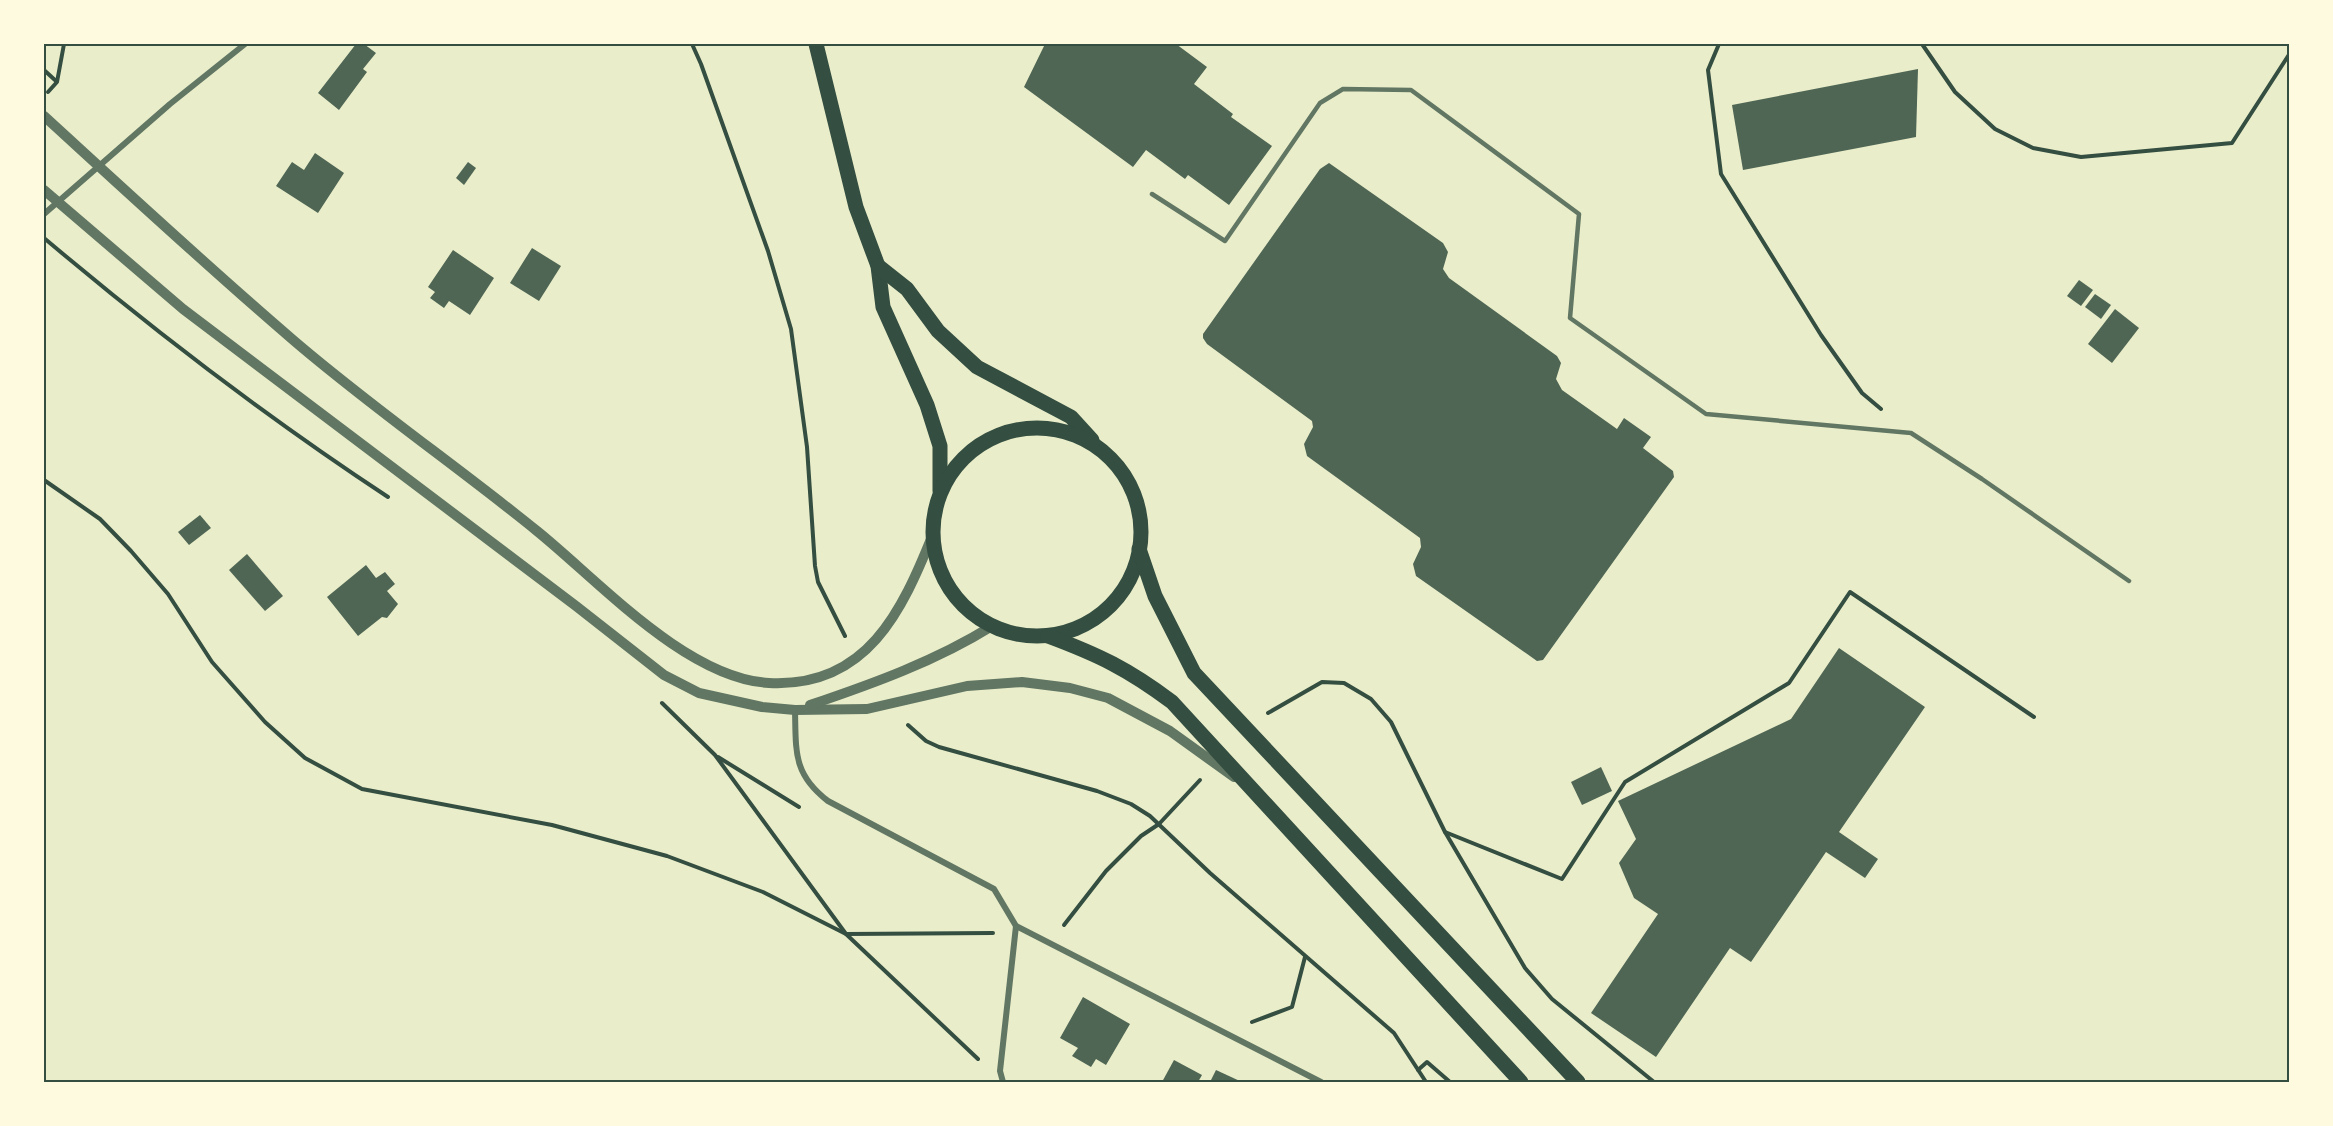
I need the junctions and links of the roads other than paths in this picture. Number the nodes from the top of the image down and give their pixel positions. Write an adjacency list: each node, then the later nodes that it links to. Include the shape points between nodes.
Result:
1 (245, 44): 4 (street)
2 (816, 44): 9 (main road, via 856,207)
3 (44, 116): 4 (street)
4 (99, 166): 7 (street); 12 (street, via 293,340 538,531 638,617 703,664 768,683 803,681 831,673 870,647 892,621 910,590)
5 (44, 190): 7 (street)
6 (1152, 194): 14 (lane, via 1224,241 1320,103 1343,89 1411,90 1579,214 1570,318 1706,414 1911,433)
7 (58, 203): 8 (street); 17 (street, via 183,309 664,675 699,693)
8 (44, 214)
9 (878, 266): 10 (main road, via 907,289 938,331 977,367 1071,417); 11 (main road, via 883,307 927,405 940,446)
10 (1100, 449): 11 (main road, via 1083,438 1047,428 1009,432 974,449 948,477); 13 (main road, via 1114,461 1134,493 1139,511)
11 (940, 495): 12 (main road)
12 (933, 534): 15 (main road, via 935,553 950,588 962,604)
13 (1139, 549): 16 (main road, via 1126,585 1115,601 1084,625); 23 (main road, via 1155,596 1194,673)
14 (2129, 581)
15 (992, 626): 16 (main road, via 1015,634); 17 (street, via 883,680)
16 (1048, 636): 18 (main road, via 1137,675 1163,695)
17 (795, 711): 18 (street, via 867,709 967,686 1022,682 1070,688 1108,698 1170,731); 19 (street, via 796,758 814,790 994,889)
18 (1255, 792): 22 (main road)
19 (1016, 926): 20 (street, via 1000,1071); 21 (street)
20 (1002, 1083)
21 (1321, 1083)
22 (1521, 1083)
23 (1578, 1083)

